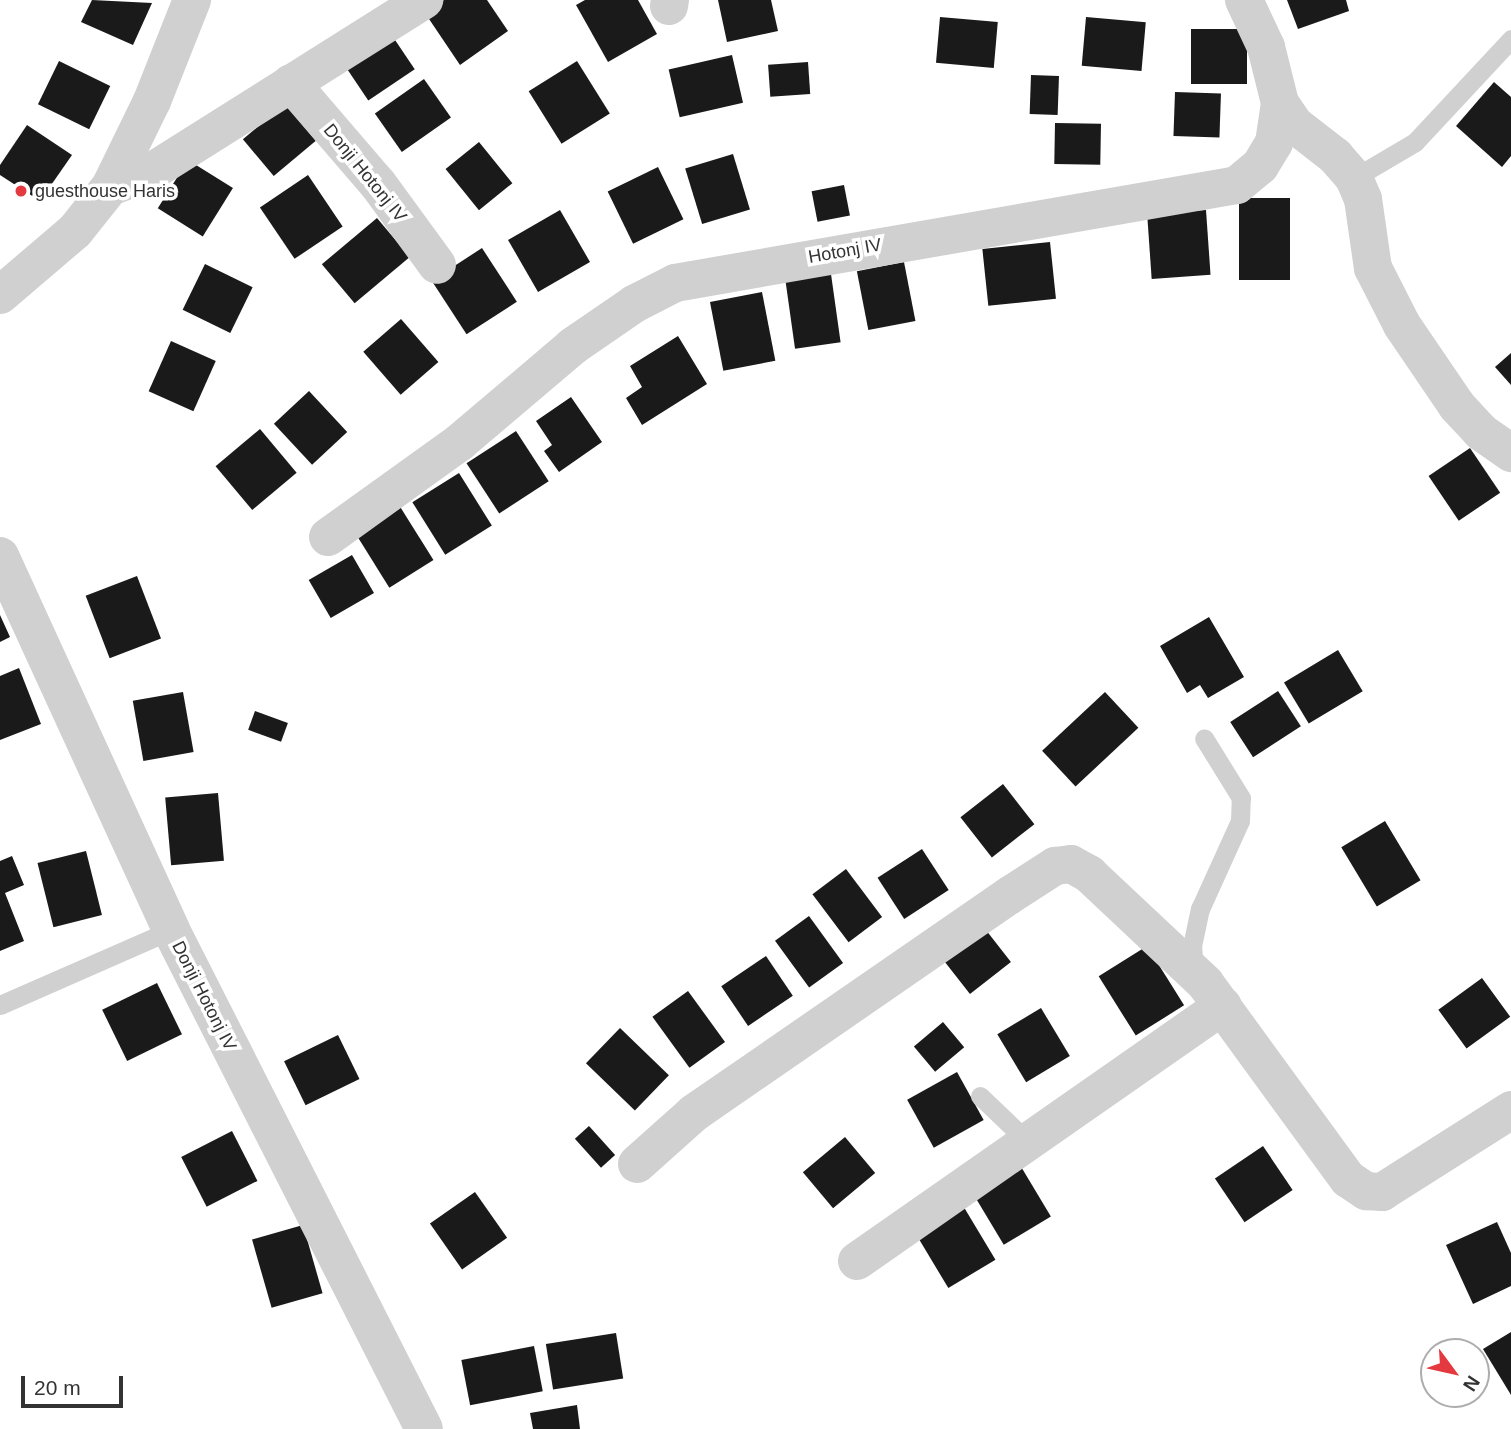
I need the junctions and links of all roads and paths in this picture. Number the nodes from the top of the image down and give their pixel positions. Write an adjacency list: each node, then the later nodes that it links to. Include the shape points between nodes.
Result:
1 (192, 0): 8 (street, via 152,101)
2 (424, 0): 5 (street)
3 (1244, 0): 6 (street, Hotonj IV, via 1266,47)
4 (1511, 39): 7 (lane, via 1415,142)
5 (291, 83): 8 (street, via 151,172); 9 (street, Donji Hotonj IV, via 378,184)
6 (1280, 103): 7 (street, via 1295,125 1335,156); 12 (street, Hotonj IV, via 1274,143 1260,166 1237,185 675,283 634,304 573,346 460,442)
7 (1354, 178): 11 (street, via 1363,199 1373,268 1402,325 1457,406)
8 (110, 187): 10 (street, via 75,232)
9 (436, 265)
10 (0, 295)
11 (1511, 453)
12 (328, 537)
13 (0, 556): 15 (street, Donji Hotonj IV)
14 (1205, 738): 16 (lane, via 1241,798 1240,821 1200,909 1192,946)
15 (171, 930): 17 (lane); 24 (street, Donji Hotonj IV)
16 (1195, 973): 18 (street); 22 (street, via 1090,874 1071,864 1055,866 694,1113)
17 (0, 1005)
18 (1223, 1006): 20 (street, via 1348,1178 1366,1191 1382,1192); 21 (street)
19 (979, 1096): 21 (lane)
20 (1511, 1110)
21 (1028, 1142): 23 (street)
22 (637, 1164)
23 (857, 1262)
24 (424, 1429)

